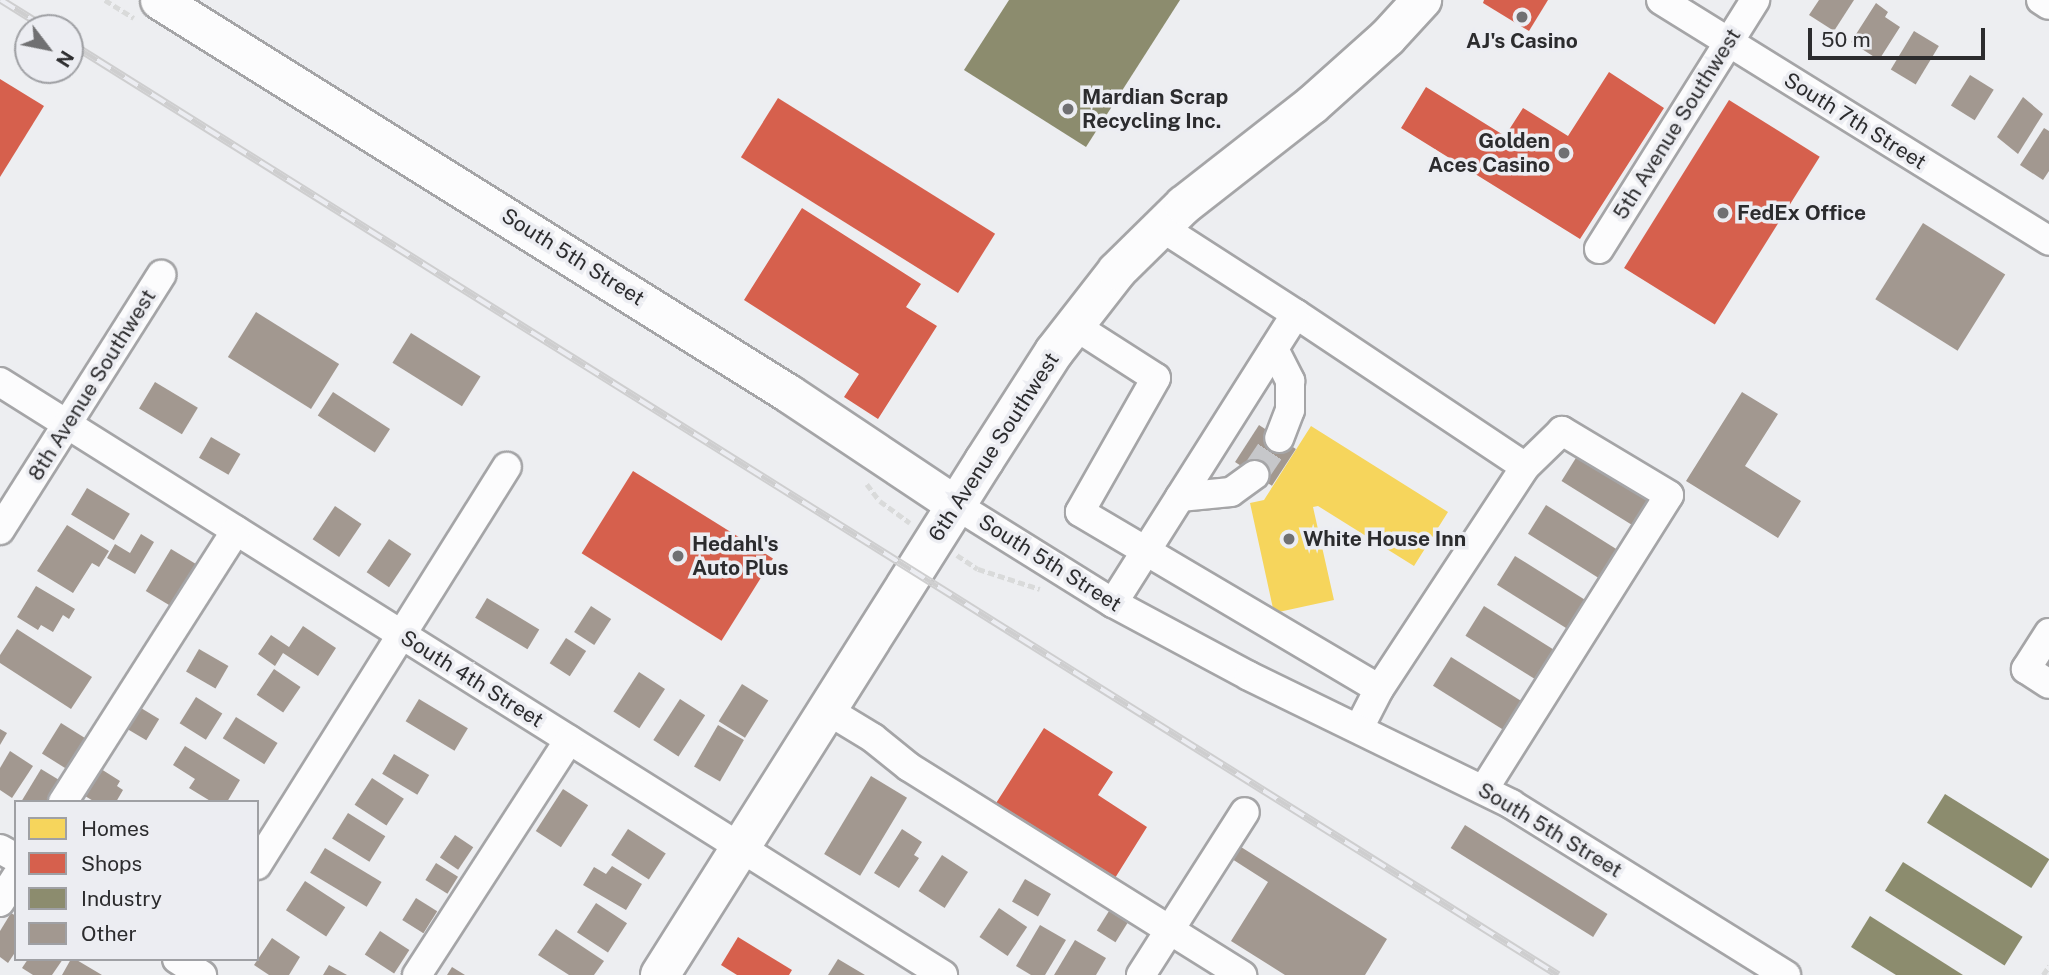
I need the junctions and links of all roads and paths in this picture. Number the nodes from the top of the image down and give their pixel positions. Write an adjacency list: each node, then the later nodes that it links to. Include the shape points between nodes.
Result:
1 (159, 0): 22 (main road, South 5th Street, via 732,357)
2 (1422, 0): 8 (highway, 6th Avenue Southwest, via 1312,105)
3 (1661, 0): 7 (street, South 7th Street)
4 (1755, 0): 7 (street, 5th Avenue Southwest)
5 (2042, 0): 6 (street)
6 (2049, 5)
7 (1728, 42): 9 (street, South 7th Street); 10 (street, 5th Avenue Southwest)
8 (1161, 227): 12 (street); 13 (highway, 6th Avenue Southwest, via 1117,271)
9 (2049, 241)
10 (1599, 249)
11 (161, 275): 16 (street, 8th Avenue Southwest)
12 (1296, 314): 14 (street); 19 (street)
13 (1075, 326): 22 (highway, 6th Avenue Southwest); 25 (street, via 1156,378 1080,512)
14 (1274, 349): 17 (street, via 1290,381 1290,410); 21 (street)
15 (0, 382): 16 (street, South 4th Street)
16 (67, 423): 23 (street, 8th Avenue Southwest); 24 (street, South 4th Street)
17 (1279, 438)
18 (507, 467): 28 (street)
19 (1525, 467): 30 (street); 34 (street, via 1562,431 1670,495)
20 (1254, 475): 21 (street, via 1231,492)
21 (1180, 497): 25 (street)
22 (956, 505): 26 (street, South 5th Street); 31 (highway, 6th Avenue Southwest)
23 (0, 530)
24 (236, 530): 28 (street, South 4th Street); 35 (street)
25 (1145, 552): 26 (street); 30 (street)
26 (1113, 603): 32 (street, South 5th Street)
27 (2049, 633): 29 (street, via 2025,669)
28 (402, 635): 33 (street, South 4th Street); 38 (street)
29 (2049, 684)
30 (1379, 690): 32 (street)
31 (827, 709): 37 (highway, 6th Avenue Southwest); 41 (street, via 909,767)
32 (1359, 728): 34 (street, South 5th Street)
33 (569, 740): 37 (street, South 4th Street); 43 (street)
34 (1484, 789): 48 (street, South 5th Street)
35 (65, 800)
36 (1245, 813): 41 (street)
37 (740, 847): 44 (highway, 6th Avenue Southwest); 45 (street, South 4th Street)
38 (259, 862)
39 (14, 880): 40 (street)
40 (0, 902)
41 (1170, 930): 46 (street); 47 (street)
42 (2049, 966): 49 (path)
43 (417, 975)
44 (660, 975)
45 (943, 975)
46 (1141, 975)
47 (1242, 975)
48 (1786, 975)
49 (2043, 975)

